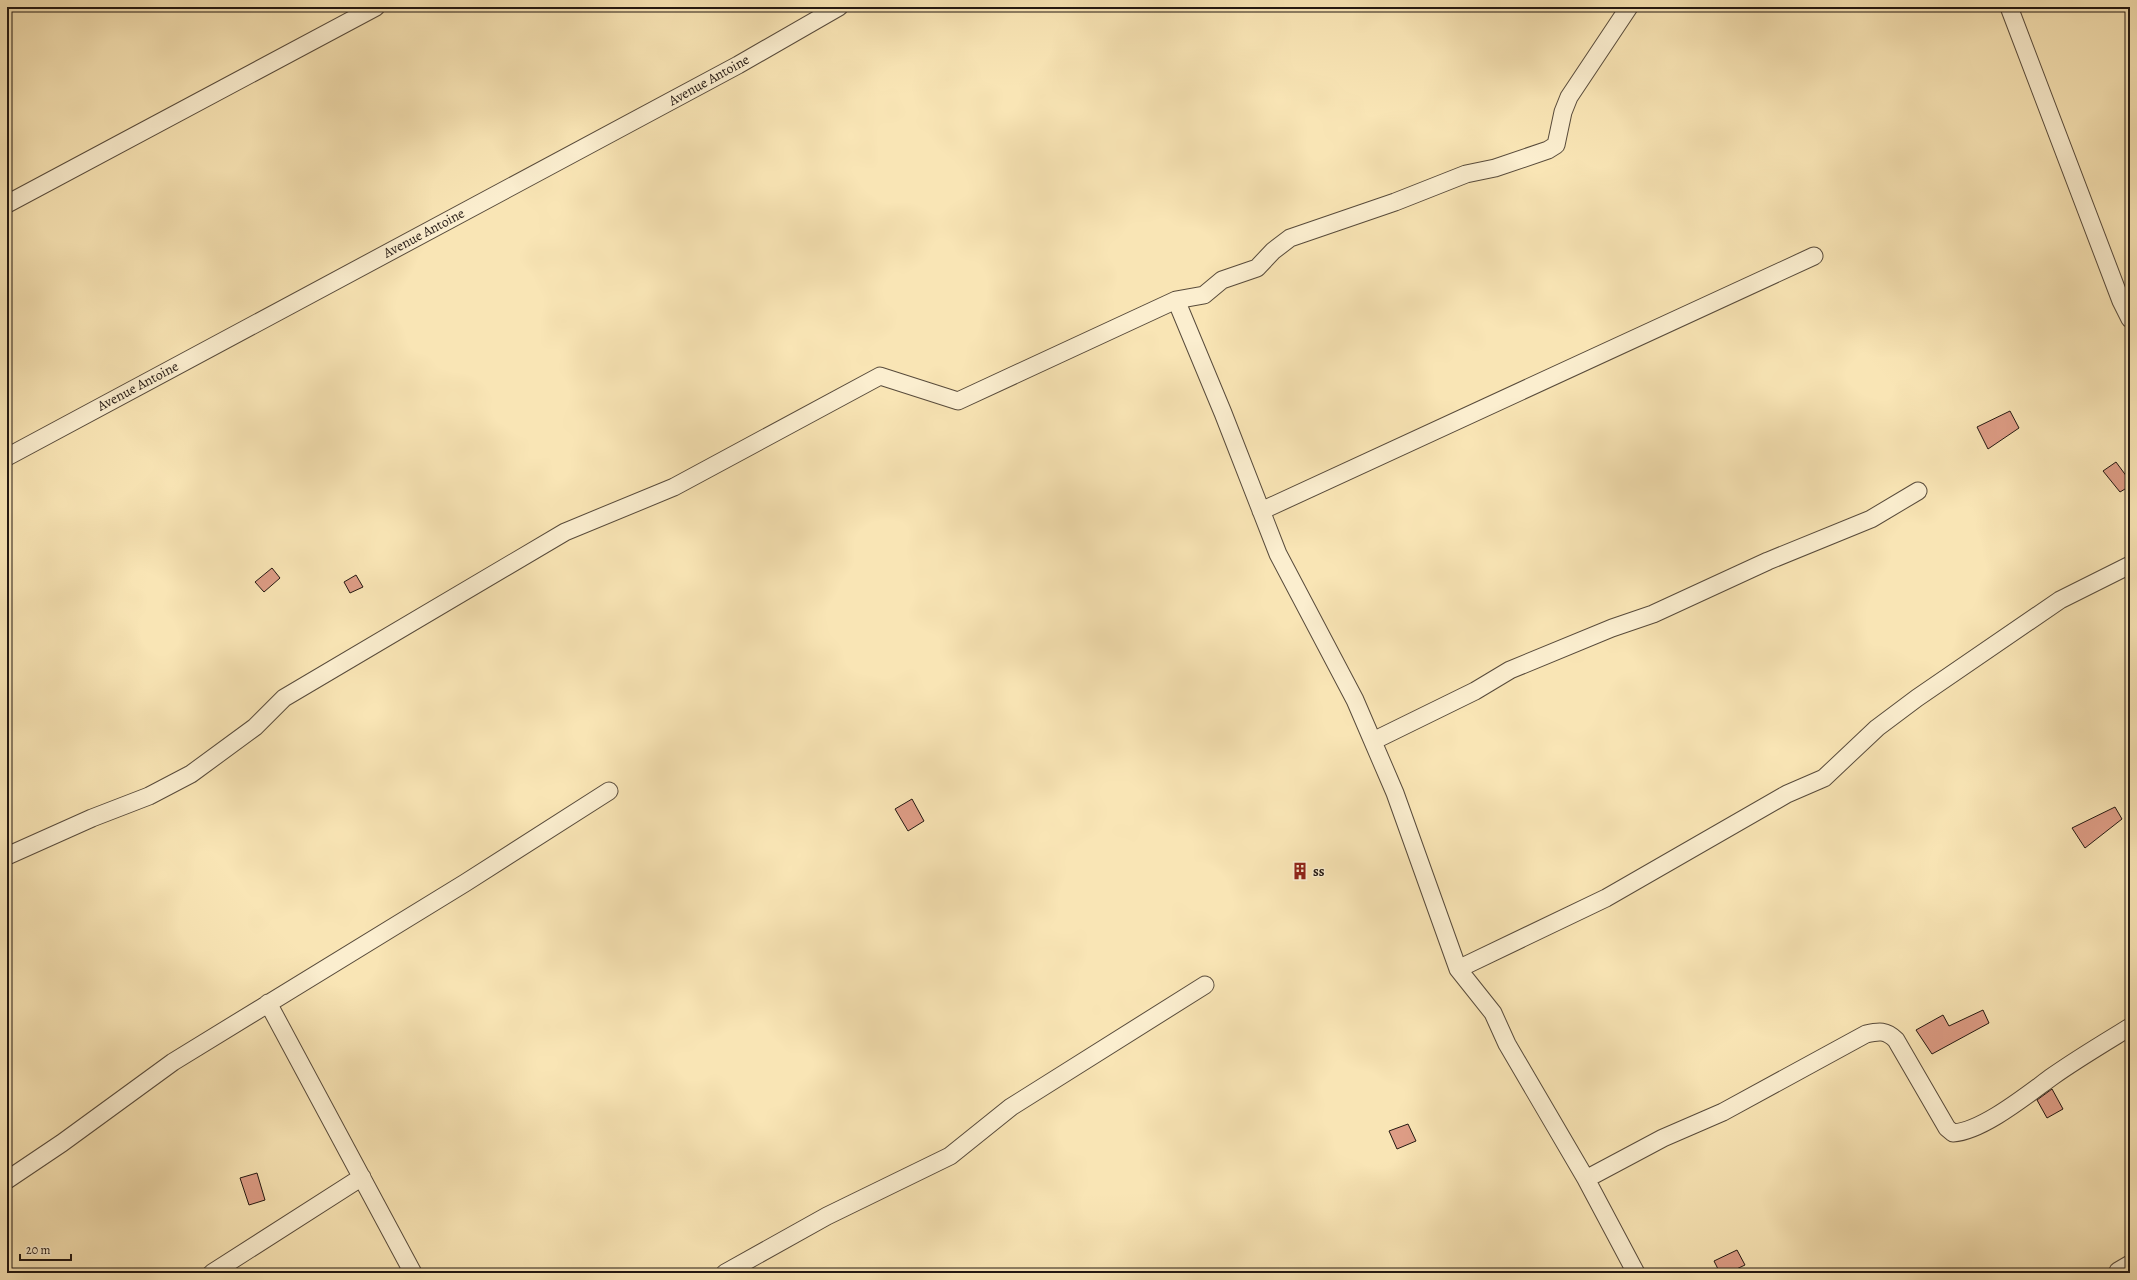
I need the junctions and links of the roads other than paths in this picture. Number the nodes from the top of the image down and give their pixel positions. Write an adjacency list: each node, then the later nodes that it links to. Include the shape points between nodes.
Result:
1 (376, 7): 5 (street)
2 (839, 7): 9 (street, Avenue Antoine, via 738,65)
3 (1628, 7): 7 (street, via 1569,97 1556,145 1552,148 1495,168 1466,174 1395,202 1290,238 1257,268 1222,280 1204,295)
4 (2009, 7): 8 (street)
5 (7, 204)
6 (1814, 256): 11 (street)
7 (1176, 300): 11 (street); 15 (street, via 958,401 880,376 674,487 565,532 284,698 255,727 191,774 149,796)
8 (2130, 319)
9 (7, 456)
10 (1918, 491): 13 (street, via 1871,519 1768,561 1653,614 1510,670 1475,691)
11 (1261, 511): 13 (street, via 1278,554 1355,700)
12 (2130, 565): 16 (street, via 2060,600 1916,698 1877,728 1824,778 1787,794 1606,898)
13 (1373, 741): 16 (street, via 1396,793)
14 (609, 791): 18 (street, via 465,883)
15 (7, 856)
16 (1458, 969): 21 (street, via 1493,1013 1507,1044)
17 (1205, 985): 25 (street, via 1011,1107 950,1156 827,1216)
18 (268, 1003): 20 (street); 22 (street, via 173,1062)
19 (2130, 1028): 21 (street, via 1977,1126 1953,1132 1947,1128 1896,1040 1889,1033 1881,1031 1866,1034 1723,1112 1663,1138)
20 (362, 1177): 23 (street); 24 (street)
21 (1586, 1179): 26 (street)
22 (7, 1180)
23 (212, 1273)
24 (413, 1273)
25 (725, 1273)
26 (1636, 1273)

